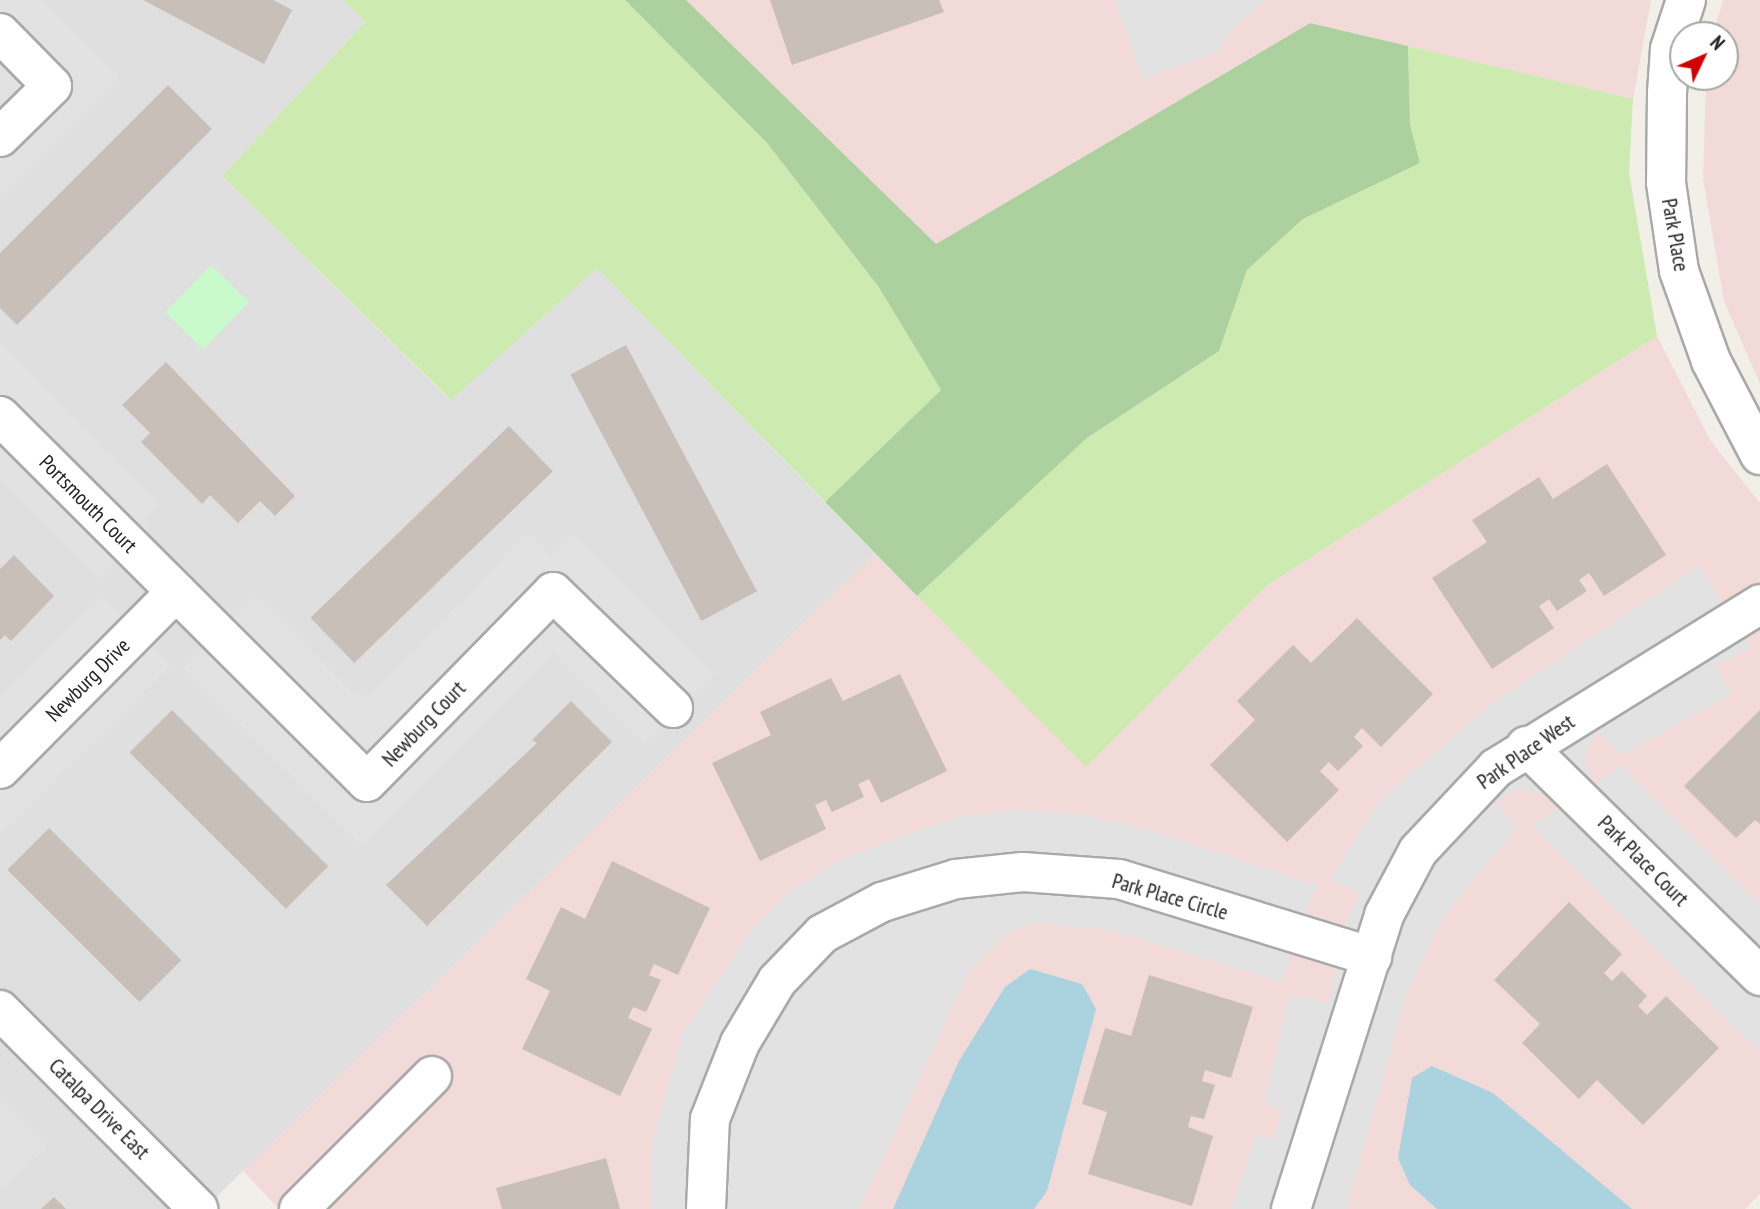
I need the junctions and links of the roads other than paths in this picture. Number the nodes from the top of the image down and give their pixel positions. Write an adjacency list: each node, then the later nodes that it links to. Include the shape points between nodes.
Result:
1 (1686, 0): 5 (street, Park Place, via 1670,49 1667,93 1666,183 1679,271 1711,361)
2 (0, 33): 3 (street, via 52,86)
3 (0, 137)
4 (0, 416): 6 (street, Portsmouth Court)
5 (1760, 455)
6 (176, 592): 8 (street, Newburg Court, via 367,782 553,592); 10 (street, Newburg Drive)
7 (1760, 604): 9 (street, Park Place West)
8 (673, 708)
9 (1526, 746): 11 (street, Park Place West, via 1461,799 1418,851 1384,915); 12 (street, Park Place Court)
10 (0, 769)
11 (1371, 957): 17 (street, Park Place Circle, via 1119,879 1023,872 956,879 882,902 822,934 777,981 740,1043 710,1119); 18 (street, Park Place West)
12 (1760, 976)
13 (0, 1010): 15 (street, Catalpa Drive East)
14 (432, 1076): 16 (street)
15 (198, 1209)
16 (299, 1209)
17 (706, 1209)
18 (1291, 1209)

